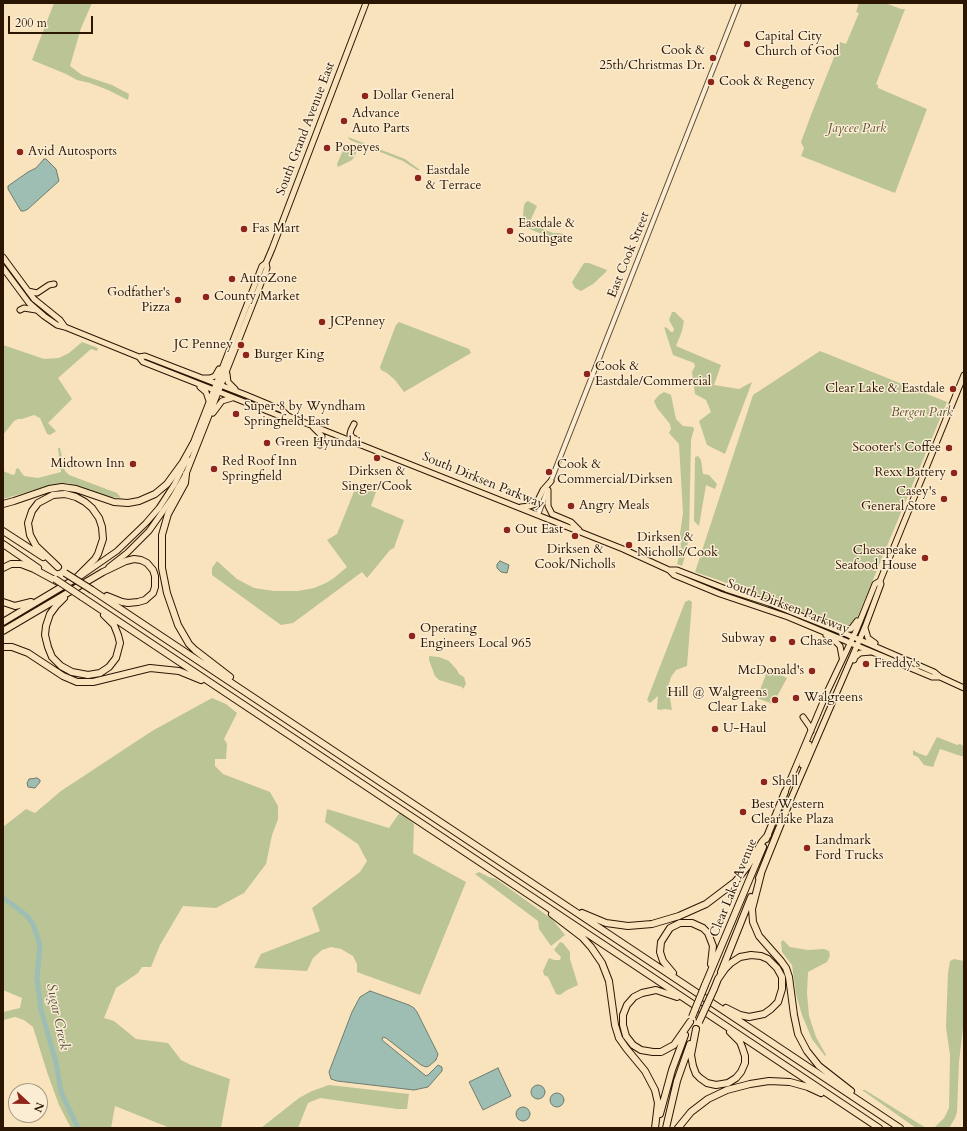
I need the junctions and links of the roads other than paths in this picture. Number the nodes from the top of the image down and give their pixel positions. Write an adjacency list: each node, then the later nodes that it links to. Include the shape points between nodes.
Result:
1 (366, 3): 4 (main road, South Grand Avenue East)
2 (739, 3): 30 (street, East Cook Street)
3 (3, 257): 7 (main road, South Dirksen Parkway)
4 (266, 263): 11 (main road, South Grand Avenue East, via 262,266); 13 (main road, South Grand Avenue East, via 267,268)
5 (3, 268): 9 (main road, South Dirksen Parkway)
6 (54, 284): 7 (main road, via 37,293)
7 (27, 291): 10 (main road, South Dirksen Parkway)
8 (20, 310): 9 (main road, via 30,308)
9 (38, 311): 10 (main road, South Dirksen Parkway, via 57,325)
10 (65, 327): 12 (main road, South Dirksen Parkway)
11 (231, 347): 15 (main road, via 226,352 218,373 212,377); 17 (main road, South Grand Avenue East)
12 (138, 357): 15 (main road, South Dirksen Parkway, via 145,356); 16 (main road, South Dirksen Parkway, via 143,362)
13 (228, 367): 17 (main road, South Grand Avenue East); 19 (main road, via 230,385)
14 (964, 375): 43 (main road, Clear Lake Avenue)
15 (202, 378): 17 (main road, South Dirksen Parkway)
16 (191, 381): 18 (main road, South Dirksen Parkway); 21 (main road, via 206,392)
17 (219, 385): 18 (main road); 19 (main road, South Dirksen Parkway)
18 (216, 391): 20 (main road, South Dirksen Parkway); 21 (main road); 23 (main road)
19 (246, 395): 22 (main road, South Dirksen Parkway, via 282,410)
20 (234, 398): 22 (main road, South Dirksen Parkway, via 280,416); 23 (main road, via 226,399 218,405)
21 (209, 403): 26 (main road)
22 (288, 416): 25 (main road, South Dirksen Parkway)
23 (206, 424): 29 (main road)
24 (354, 424): 27 (main road, via 350,434)
25 (311, 425): 27 (main road, South Dirksen Parkway); 28 (main road, via 322,436)
26 (193, 444): 32 (highway, via 167,484 156,494 139,501 114,502 62,487); 44 (main road, via 174,485 159,508 117,551 91,569)
27 (358, 444): 33 (main road, South Dirksen Parkway)
28 (320, 445)
29 (186, 474): 41 (main road, via 173,498 149,531); 68 (highway, via 185,483 166,520 162,543 164,580 174,616 195,650)
30 (551, 481): 31 (street, East Cook Street); 33 (main road, via 536,504)
31 (548, 490): 34 (street, East Cook Street); 36 (main road, via 548,506 552,514 571,522)
32 (3, 504)
33 (519, 508): 34 (main road, South Dirksen Parkway)
34 (538, 515): 36 (main road, South Dirksen Parkway)
35 (3, 531): 38 (highway)
36 (583, 533): 40 (main road, South Dirksen Parkway)
37 (3, 544): 42 (highway)
38 (58, 567): 44 (highway, bridge); 44 (highway, via 36,546 28,523 38,503 53,495 65,494 89,505 99,518 103,532 102,545 95,560)
39 (3, 568): 42 (highway, via 11,564 21,564)
40 (669, 570): 52 (main road, South Dirksen Parkway, via 680,578); 53 (main road, South Dirksen Parkway, via 677,570)
41 (103, 572): 44 (highway); 45 (highway, via 126,561 141,560 147,563 156,576 153,593 142,602 134,603 122,602)
42 (54, 579): 49 (highway, bridge)
43 (880, 581): 47 (main road, Clear Lake Avenue, via 875,584); 51 (main road, Clear Lake Avenue)
44 (78, 583): 45 (highway, bridge); 46 (highway); 49 (highway, via 52,610 45,635 55,660 67,670 83,675 96,674 108,667 116,658 120,643 114,625); 54 (highway)
45 (94, 590): 68 (highway)
46 (47, 596): 48 (highway, via 40,596 18,606); 50 (highway)
47 (870, 596): 53 (main road, via 866,598 854,626); 55 (main road, Clear Lake Avenue)
48 (3, 602)
49 (90, 602): 67 (highway)
50 (3, 622)
51 (865, 627): 56 (main road, Clear Lake Avenue); 61 (main road, via 866,635 871,641)
52 (820, 630): 57 (main road, South Dirksen Parkway); 62 (main road, via 840,646)
53 (837, 630): 55 (main road, South Dirksen Parkway)
54 (3, 631)
55 (851, 635): 56 (main road, South Dirksen Parkway); 57 (main road, Clear Lake Avenue)
56 (860, 639): 58 (main road, Clear Lake Avenue); 61 (main road, South Dirksen Parkway)
57 (850, 642): 58 (main road, South Dirksen Parkway); 62 (main road, Clear Lake Avenue)
58 (857, 645): 60 (main road, South Dirksen Parkway); 66 (main road, Clear Lake Avenue)
59 (3, 647): 67 (highway, via 12,647 28,653 77,682 93,682 150,668 183,672)
60 (873, 652): 64 (main road, South Dirksen Parkway); 66 (main road, via 863,652 855,657)
61 (902, 658): 64 (main road, via 934,672)
62 (842, 660): 63 (main road, Clear Lake Avenue)
63 (834, 676): 70 (main road, Clear Lake Avenue); 71 (main road, via 830,694 807,748)
64 (940, 678): 65 (main road)
65 (964, 688)
66 (834, 700): 71 (main road, Clear Lake Avenue)
67 (243, 704): 76 (highway)
68 (272, 710): 77 (highway)
69 (803, 717): 70 (main road, via 810,727)
70 (810, 732): 72 (main road, Clear Lake Avenue)
71 (800, 778): 73 (main road, Clear Lake Avenue)
72 (785, 792): 74 (highway, Clear Lake Avenue)
73 (790, 801): 75 (highway, Clear Lake Avenue)
74 (768, 835): 77 (highway, via 748,867 735,882 706,904 661,922 634,926 606,923); 79 (highway, Clear Lake Avenue)
75 (761, 874): 78 (highway, Clear Lake Avenue); 86 (highway, via 753,903 753,922 760,936 786,968 796,1029 801,1041 822,1069)
76 (513, 884): 82 (highway); 88 (highway, via 582,937 599,957 609,981 619,1038 646,1071 655,1090 658,1103)
77 (542, 890): 80 (highway)
78 (718, 979): 81 (highway, via 735,960 756,955 768,959 777,968 782,977 782,989 775,1006 764,1014 754,1016 740,1015); 85 (highway, Clear Lake Avenue, bridge)
79 (706, 984): 80 (highway, via 713,956 711,937 700,926 684,923 674,925 667,932 661,942 660,952 665,965); 83 (highway, bridge)
80 (687, 986): 81 (highway)
81 (707, 998): 86 (highway)
82 (700, 1009): 83 (highway, via 671,994 652,990 630,1001 623,1019 625,1033 630,1041 641,1050 653,1052 666,1050 674,1045); 84 (highway)
83 (691, 1019): 88 (highway, via 672,1070)
84 (718, 1021): 85 (highway, via 740,1042 745,1056 741,1072 728,1083 707,1083 696,1074 691,1055); 87 (highway)
85 (696, 1029): 89 (highway, via 682,1065)
86 (885, 1118): 91 (highway)
87 (878, 1127): 90 (highway, via 816,1090 780,1080 759,1082 720,1093 691,1112)
88 (656, 1128)
89 (666, 1128)
90 (678, 1128)
91 (900, 1128)

